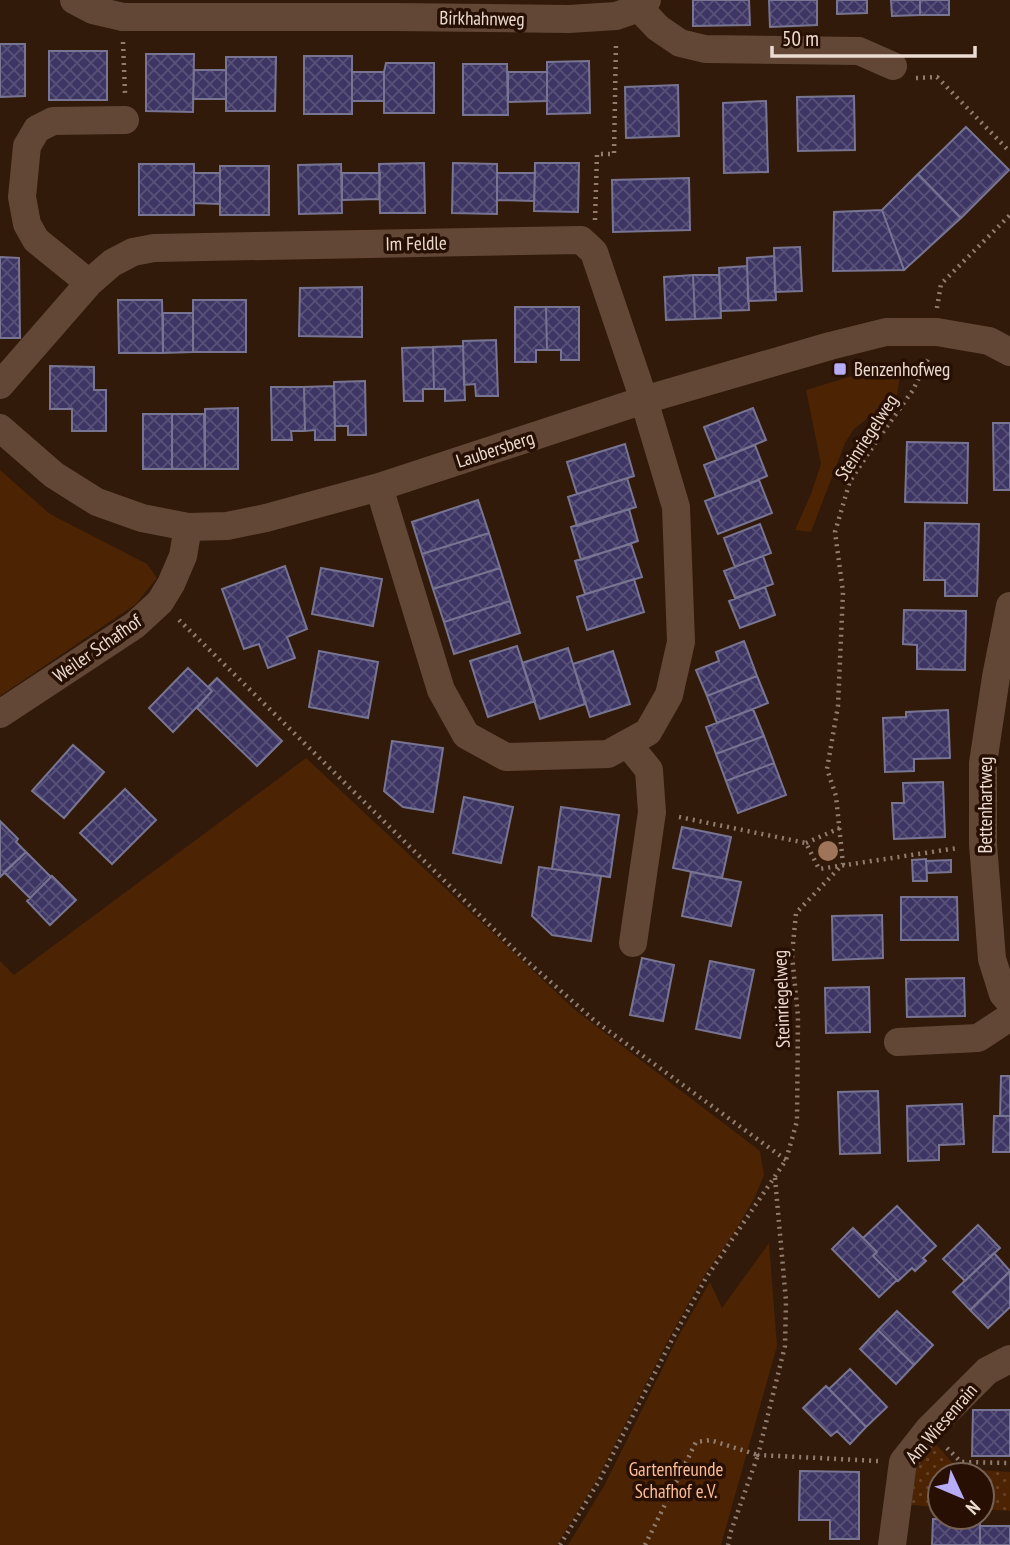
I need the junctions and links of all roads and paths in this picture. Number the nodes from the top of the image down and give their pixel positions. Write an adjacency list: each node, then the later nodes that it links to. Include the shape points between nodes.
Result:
1 (74, 0): 6 (street, Birkhahnweg)
2 (395, 8): 4 (street, Birkhahnweg); 5 (street, Birkhahnweg)
3 (634, 8): 5 (street, Birkhahnweg); 7 (street, via 680,43 705,50 859,51); 11 (path, via 614,154 597,154)
4 (237, 9): 6 (street, Birkhahnweg)
5 (568, 9)
6 (122, 17): 8 (path)
7 (893, 66): 9 (path, via 908,79 937,77)
8 (125, 120): 12 (street, via 53,121 37,129 27,146 22,197 27,224 36,240)
9 (1010, 152)
10 (1010, 215): 13 (path, Steinriegelweg, via 941,284)
11 (594, 252): 12 (street, Im Feldle, via 581,240 154,248 112,263); 16 (street)
12 (89, 283): 15 (street, Im Feldle)
13 (937, 332): 14 (street, Laubersberg, via 989,341); 16 (street, Laubersberg, via 886,332); 25 (path, Steinriegelweg, via 913,390 850,481 835,532 843,592 838,706 827,769)
14 (1010, 352)
15 (0, 385)
16 (644, 400): 18 (street, Laubersberg); 23 (street, via 676,507 681,642 669,695 648,732)
17 (0, 428): 19 (street, Laubersberg, via 54,475 97,502 142,518)
18 (379, 487): 19 (street, Laubersberg, via 266,518); 23 (street, via 441,690 466,736 506,757 608,754)
19 (188, 527): 20 (street, Weiler Schafhof, via 183,556)
20 (160, 601): 22 (street, Weiler Schafhof, via 135,625); 33 (path, via 520,955 595,1021)
21 (1010, 606): 27 (street, Bettenhartweg, via 983,763)
22 (0, 714)
23 (628, 744): 24 (street, via 649,770)
24 (652, 812): 26 (path); 29 (street)
25 (840, 828): 26 (path); 28 (path, Steinriegelweg)
26 (806, 843): 28 (path, via 819,869)
27 (983, 844): 28 (path); 30 (street, Bettenhartweg, via 992,959)
28 (843, 864): 33 (path, Steinriegelweg, via 796,913 792,956 798,1017 797,1121)
29 (633, 943)
30 (1010, 1002)
31 (1010, 1017): 32 (street, via 978,1038)
32 (898, 1042)
33 (786, 1160): 34 (path, Steinriegelweg)
34 (775, 1177): 37 (path, via 786,1301 785,1346); 40 (path, Steinriegelweg, via 706,1278 599,1481)
35 (1010, 1359): 36 (street, Am Wiesenrain, via 987,1371)
36 (929, 1430): 38 (street, Am Wiesenrain); 39 (path, via 961,1462)
37 (758, 1455): 38 (path); 41 (path, via 710,1440 696,1442); 42 (path)
38 (903, 1462): 43 (street, Am Wiesenrain)
39 (1010, 1463)
40 (560, 1545)
41 (645, 1545)
42 (728, 1545)
43 (892, 1545)

